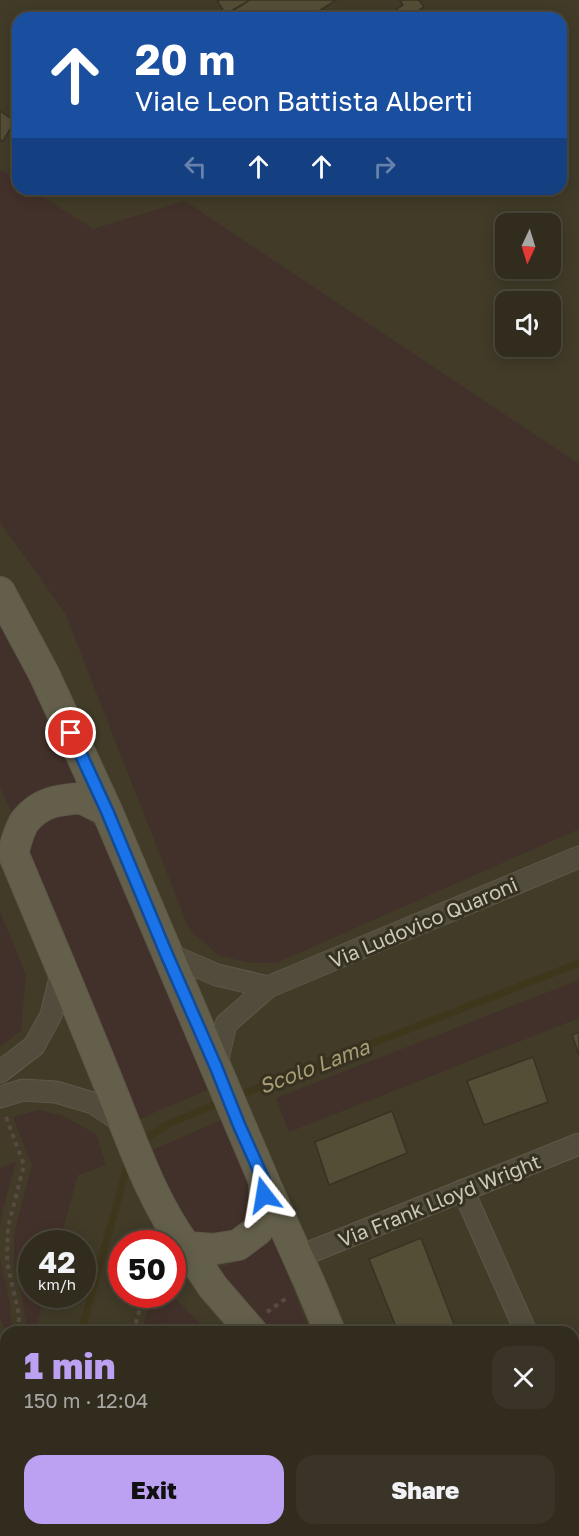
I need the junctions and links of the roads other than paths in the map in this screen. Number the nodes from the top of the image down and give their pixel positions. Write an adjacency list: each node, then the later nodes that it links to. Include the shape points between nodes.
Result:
1 (0, 592): 2 (main road, via 44,674)
2 (107, 811): 4 (main road, via 81,798 41,806 24,822); 6 (main road)
3 (0, 825): 4 (main road)
4 (13, 853): 7 (main road)
5 (579, 857): 8 (street, Via Ludovico Quaroni)
6 (166, 953): 8 (street, via 218,975); 9 (main road)
7 (62, 969): 10 (street, via 51,1016 34,1046); 12 (main road)
8 (268, 987): 9 (street, Via Ludovico Quaroni, via 226,1024)
9 (216, 1067): 14 (main road)
10 (0, 1072)
11 (2, 1104): 12 (street, via 23,1090 56,1092 93,1103)
12 (125, 1124): 16 (main road, via 146,1177)
13 (579, 1144): 15 (street, Via Frank Lloyd Wright)
14 (264, 1181): 17 (main road, via 265,1209 258,1230 238,1245 214,1249); 18 (main road)
15 (463, 1190): 18 (street, Via Frank Lloyd Wright); 21 (street)
16 (174, 1230)
17 (186, 1247): 19 (main road, via 213,1287)
18 (298, 1257): 20 (main road)
19 (256, 1325)
20 (327, 1326)
21 (523, 1326)

